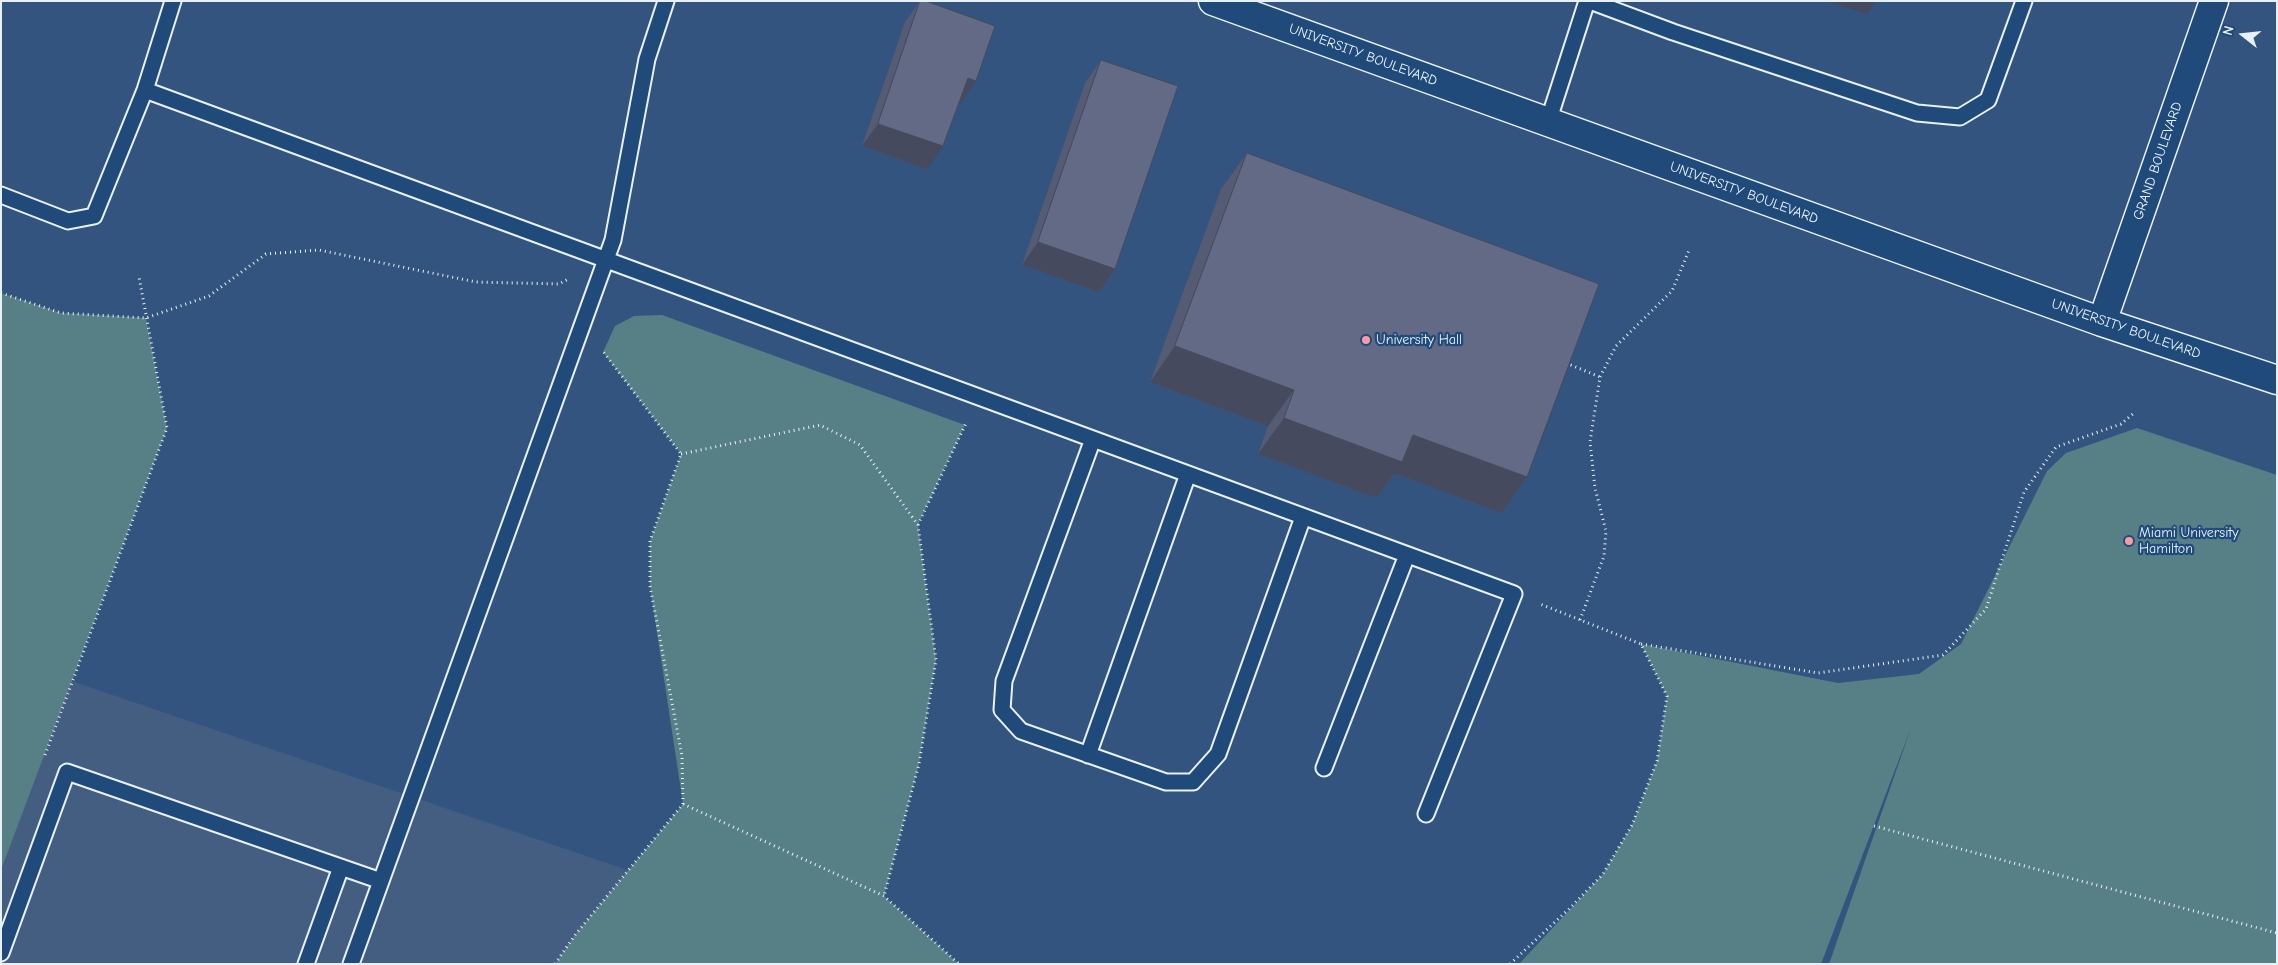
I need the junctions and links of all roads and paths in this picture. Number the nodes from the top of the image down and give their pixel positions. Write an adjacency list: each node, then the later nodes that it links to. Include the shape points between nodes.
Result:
1 (173, 1): 7 (lane)
2 (666, 1): 11 (lane, via 647,59 613,240)
3 (1213, 1): 8 (street, UNIVERSITY BOULEVARD)
4 (1589, 1): 5 (lane, via 1917,113 1960,117 1988,100); 8 (lane)
5 (2024, 1)
6 (2214, 1): 15 (street, GRAND BOULEVARD)
7 (145, 90): 9 (lane, via 94,216 68,221); 11 (lane)
8 (1548, 122): 15 (street, UNIVERSITY BOULEVARD)
9 (1, 195)
10 (1690, 248): 18 (path, via 1672,291 1616,346)
11 (605, 260): 14 (path, via 559,284 476,282 319,250 266,254 209,296); 16 (lane); 20 (lane)
12 (138, 277): 14 (path)
13 (1, 293): 14 (path, via 61,313)
14 (146, 318): 32 (path, via 167,428)
15 (2102, 322): 19 (street, UNIVERSITY BOULEVARD)
16 (582, 324): 23 (path); 38 (lane)
17 (1559, 360): 18 (path)
18 (1600, 377): 29 (path, via 1590,442 1595,488 1606,531 1604,556)
19 (2277, 380)
20 (977, 397): 22 (lane); 26 (path)
21 (2134, 413): 30 (path, via 2121,424 2056,447 2024,492 1986,609 1943,655 1818,673)
22 (1093, 439): 24 (lane); 31 (lane, via 1004,681 1002,710 1021,731)
23 (681, 454): 26 (path, via 820,425 860,445); 34 (path, via 650,540 650,586 682,756)
24 (1188, 474): 25 (lane); 31 (lane)
25 (1303, 517): 27 (lane); 31 (lane, via 1218,754 1193,782 1166,782)
26 (918, 525): 39 (path, via 936,660 920,764)
27 (1407, 555): 28 (lane); 33 (lane)
28 (1514, 594): 29 (path); 35 (lane)
29 (1580, 620): 30 (path)
30 (1641, 644): 46 (path, via 1667,696 1657,761 1632,825 1603,874)
31 (1088, 755)
32 (43, 760)
33 (1324, 768)
34 (684, 804): 39 (path); 44 (path, via 575,935)
35 (1426, 814)
36 (1874, 826): 40 (path)
37 (341, 868): 38 (lane); 41 (lane, via 67,772); 42 (lane)
38 (381, 881): 43 (lane)
39 (884, 896): 45 (path)
40 (2277, 933)
41 (1, 953)
42 (306, 964)
43 (351, 964)
44 (555, 964)
45 (959, 964)
46 (1510, 964)

